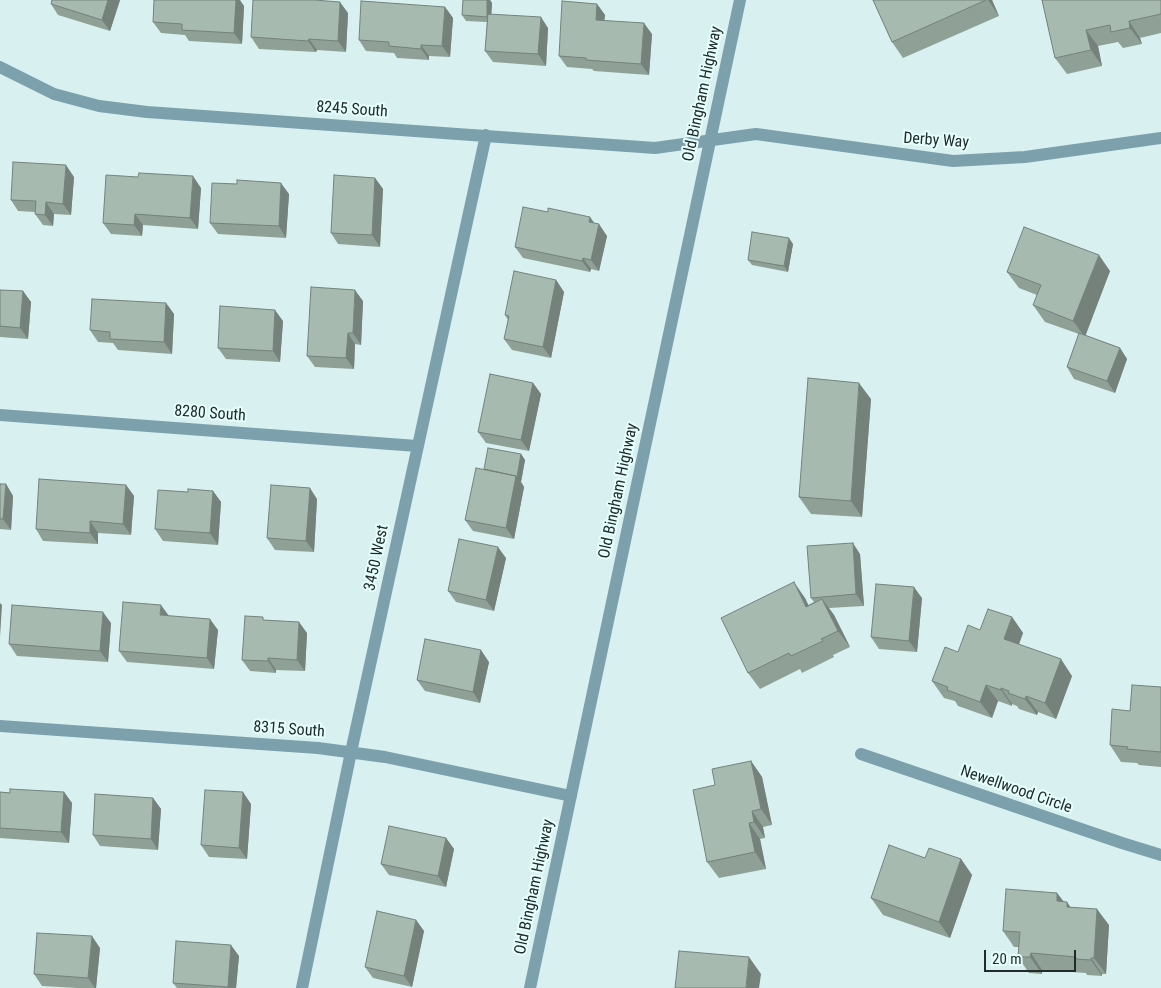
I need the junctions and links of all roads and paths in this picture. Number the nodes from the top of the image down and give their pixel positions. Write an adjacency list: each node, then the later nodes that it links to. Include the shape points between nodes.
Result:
1 (740, 0): 5 (street, Old Bingham Highway)
2 (0, 67): 3 (street, 8245 South, via 54,94 99,106)
3 (486, 135): 5 (street, 8245 South, via 655,148); 7 (street, 3450 West)
4 (1161, 138): 5 (street, Derby Way, via 1025,157 953,161 756,134)
5 (709, 141): 11 (street, Old Bingham Highway)
6 (0, 415): 7 (street, 8280 South)
7 (417, 446): 9 (street, 3450 West)
8 (0, 726): 9 (street, 8315 South)
9 (351, 752): 11 (street, 8315 South); 13 (street, 3450 West)
10 (861, 754): 12 (street, Newellwood Circle)
11 (571, 796): 14 (street, Old Bingham Highway)
12 (1161, 855)
13 (302, 988)
14 (530, 988)

